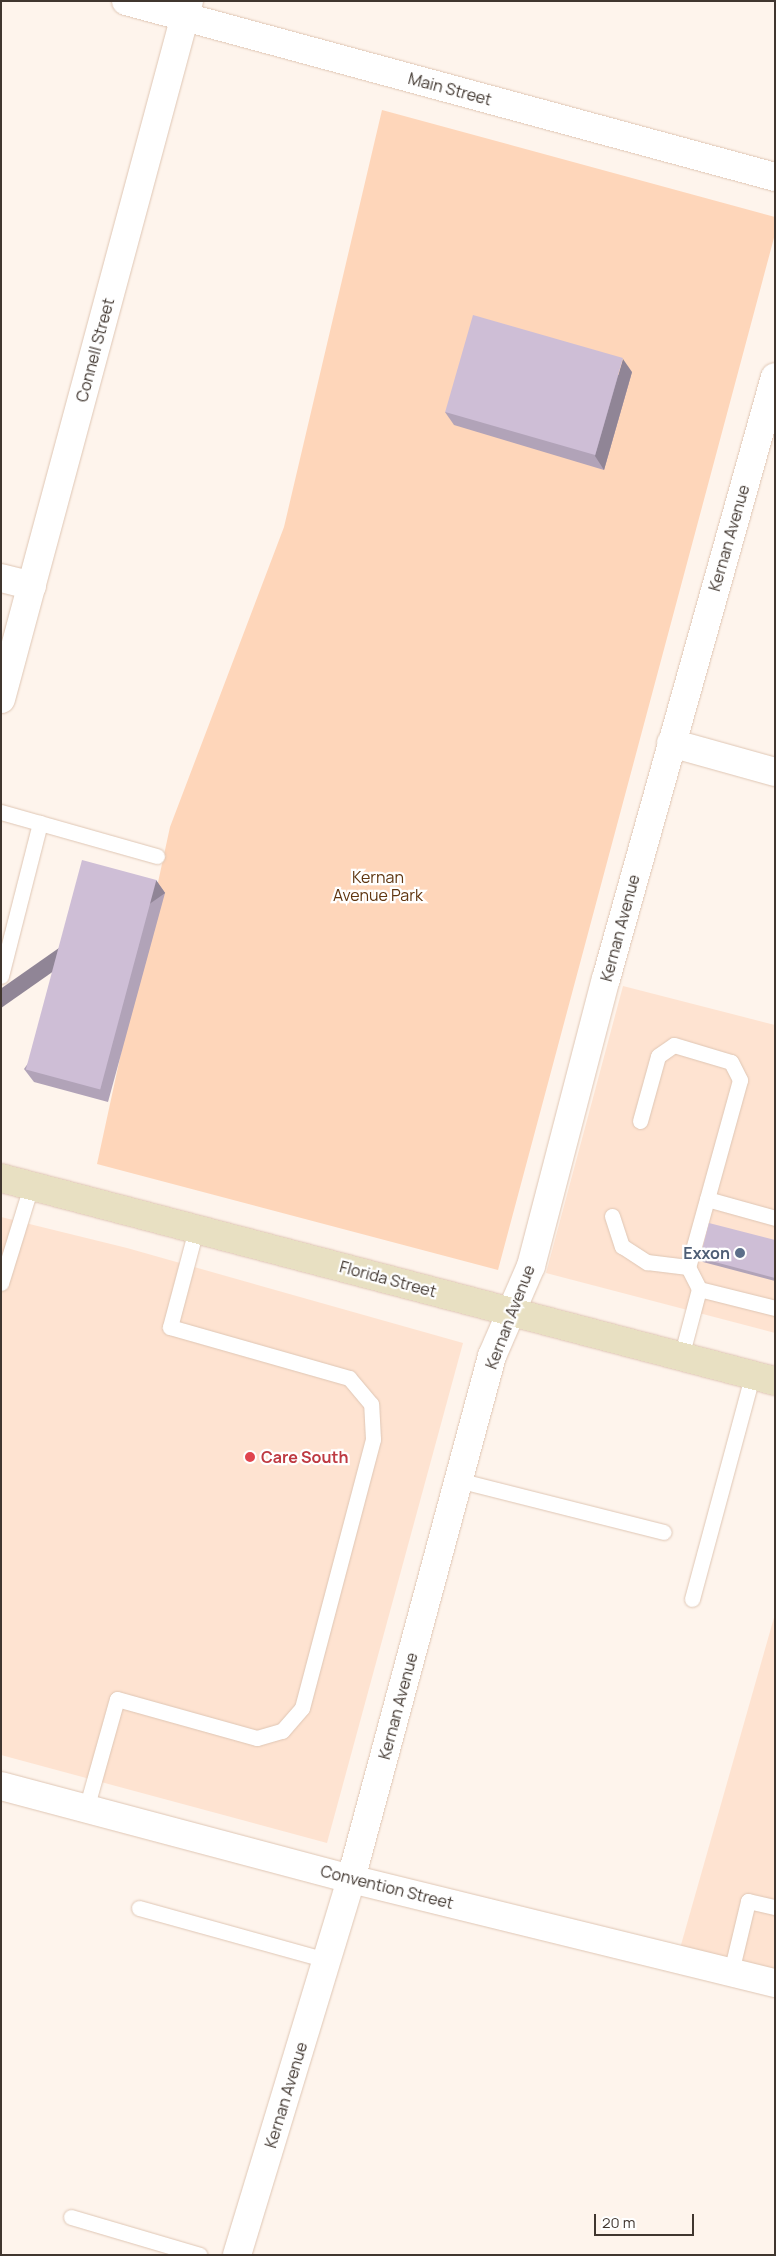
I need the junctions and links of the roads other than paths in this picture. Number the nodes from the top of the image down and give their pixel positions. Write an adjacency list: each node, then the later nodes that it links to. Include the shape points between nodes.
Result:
1 (126, 1): 2 (street, Main Street)
2 (186, 9): 3 (street, Main Street); 6 (street, Connell Street)
3 (775, 177)
4 (775, 378): 8 (street, Kernan Avenue)
5 (1, 578): 6 (street)
6 (32, 586): 7 (street, Connell Street)
7 (1, 699)
8 (671, 742): 9 (street); 25 (street, Kernan Avenue, via 531,1266)
9 (775, 772)
10 (1, 812): 11 (lane)
11 (40, 823): 12 (lane); 13 (lane)
12 (157, 856)
13 (1, 976)
14 (640, 1122): 17 (lane, via 658,1056 674,1045 731,1062 740,1080)
15 (1, 1178): 16 (main road, Florida Street)
16 (31, 1186): 20 (main road, Florida Street); 22 (lane)
17 (707, 1199): 19 (lane); 21 (lane)
18 (612, 1216): 21 (lane, via 622,1246 647,1262)
19 (775, 1218)
20 (196, 1229): 25 (main road, Florida Street); 32 (lane, via 170,1327 349,1378 371,1404 373,1439 302,1708 282,1731 257,1738 117,1699)
21 (688, 1267): 23 (lane)
22 (1, 1283)
23 (699, 1289): 24 (lane); 26 (lane)
24 (775, 1308)
25 (512, 1311): 26 (main road, Florida Street); 28 (street, Kernan Avenue, via 492,1356)
26 (681, 1357): 27 (main road, Florida Street)
27 (764, 1379): 30 (lane)
28 (458, 1480): 29 (lane); 33 (street, Kernan Avenue)
29 (664, 1532)
30 (692, 1599)
31 (1, 1786): 32 (street, Convention Street)
32 (86, 1809): 33 (street, Convention Street)
33 (351, 1879): 36 (street, Kernan Avenue); 37 (street, Convention Street)
34 (139, 1908): 36 (lane)
35 (775, 1908): 37 (lane, via 748,1901)
36 (327, 1960): 40 (street, Kernan Avenue)
37 (731, 1972): 38 (street, Convention Street)
38 (775, 1983)
39 (71, 2218): 41 (lane)
40 (242, 2254)
41 (200, 2255)

